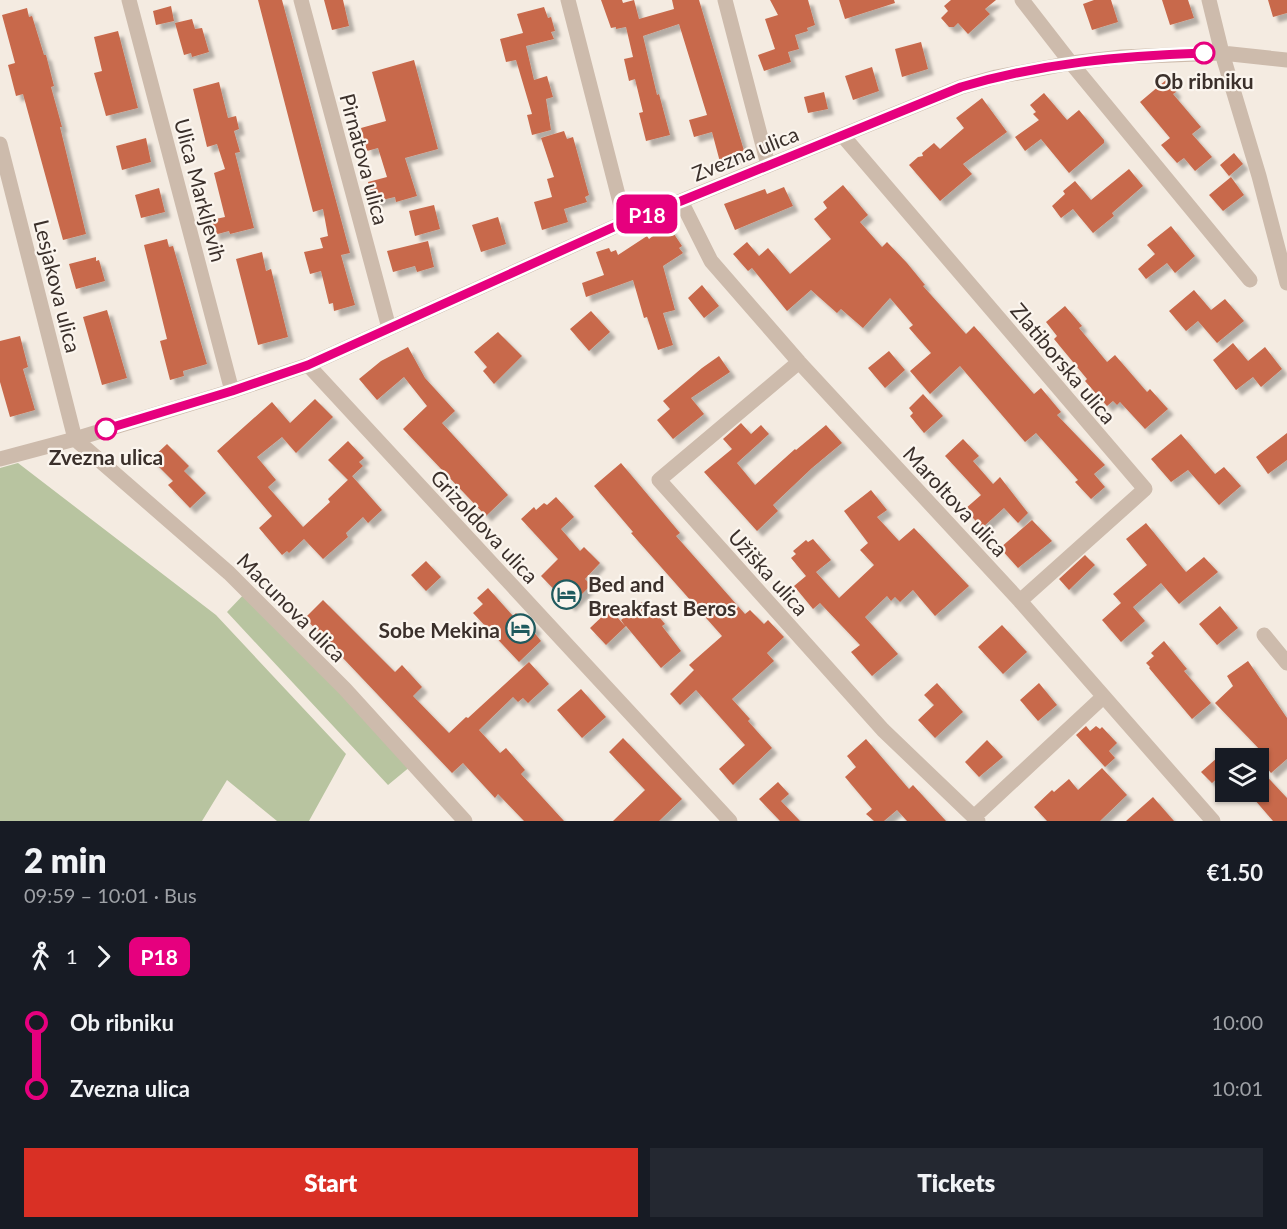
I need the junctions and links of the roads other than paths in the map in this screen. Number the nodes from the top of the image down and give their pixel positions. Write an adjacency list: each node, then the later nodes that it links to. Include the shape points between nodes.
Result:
1 (129, 0): 21 (street, Ulica Markljevih)
2 (301, 0): 18 (street, Pirnatova ulica)
3 (568, 0): 14 (street)
4 (725, 0): 12 (street)
5 (1022, 0): 9 (street)
6 (1209, 0): 7 (street)
7 (1222, 53): 8 (street, Zvezna ulica); 9 (street, Zvezna ulica); 15 (street)
8 (1287, 60)
9 (1071, 63): 10 (street, Zvezna ulica, via 961,87); 16 (street)
10 (843, 136): 12 (street, Zvezna ulica); 24 (street, Zlatiborska ulica, via 1145,489)
11 (0, 144): 22 (street, Lesjakova ulica)
12 (768, 165): 13 (street, Zvezna ulica)
13 (681, 201): 14 (street, Zvezna ulica); 19 (street, Maroltova ulica, via 711,261)
14 (625, 222): 18 (street, Zvezna ulica)
15 (1281, 239): 17 (street)
16 (1250, 280)
17 (1287, 283)
18 (389, 328): 20 (street, Zvezna ulica)
19 (799, 362): 24 (street, Maroltova ulica); 28 (street, Užiška ulica, via 659,480 883,730)
20 (308, 365): 21 (street, Zvezna ulica); 30 (street, Grizoldova ulica)
21 (232, 391): 22 (street, Zvezna ulica)
22 (75, 439): 23 (street, Zvezna ulica); 29 (street, Macunova ulica, via 229,573 345,689)
23 (0, 459)
24 (1020, 602): 27 (street, Maroltova ulica)
25 (1264, 635): 26 (street)
26 (1287, 663)
27 (1103, 697): 28 (street); 31 (street, Maroltova ulica)
28 (976, 819)
29 (465, 821)
30 (730, 821)
31 (1213, 821)

